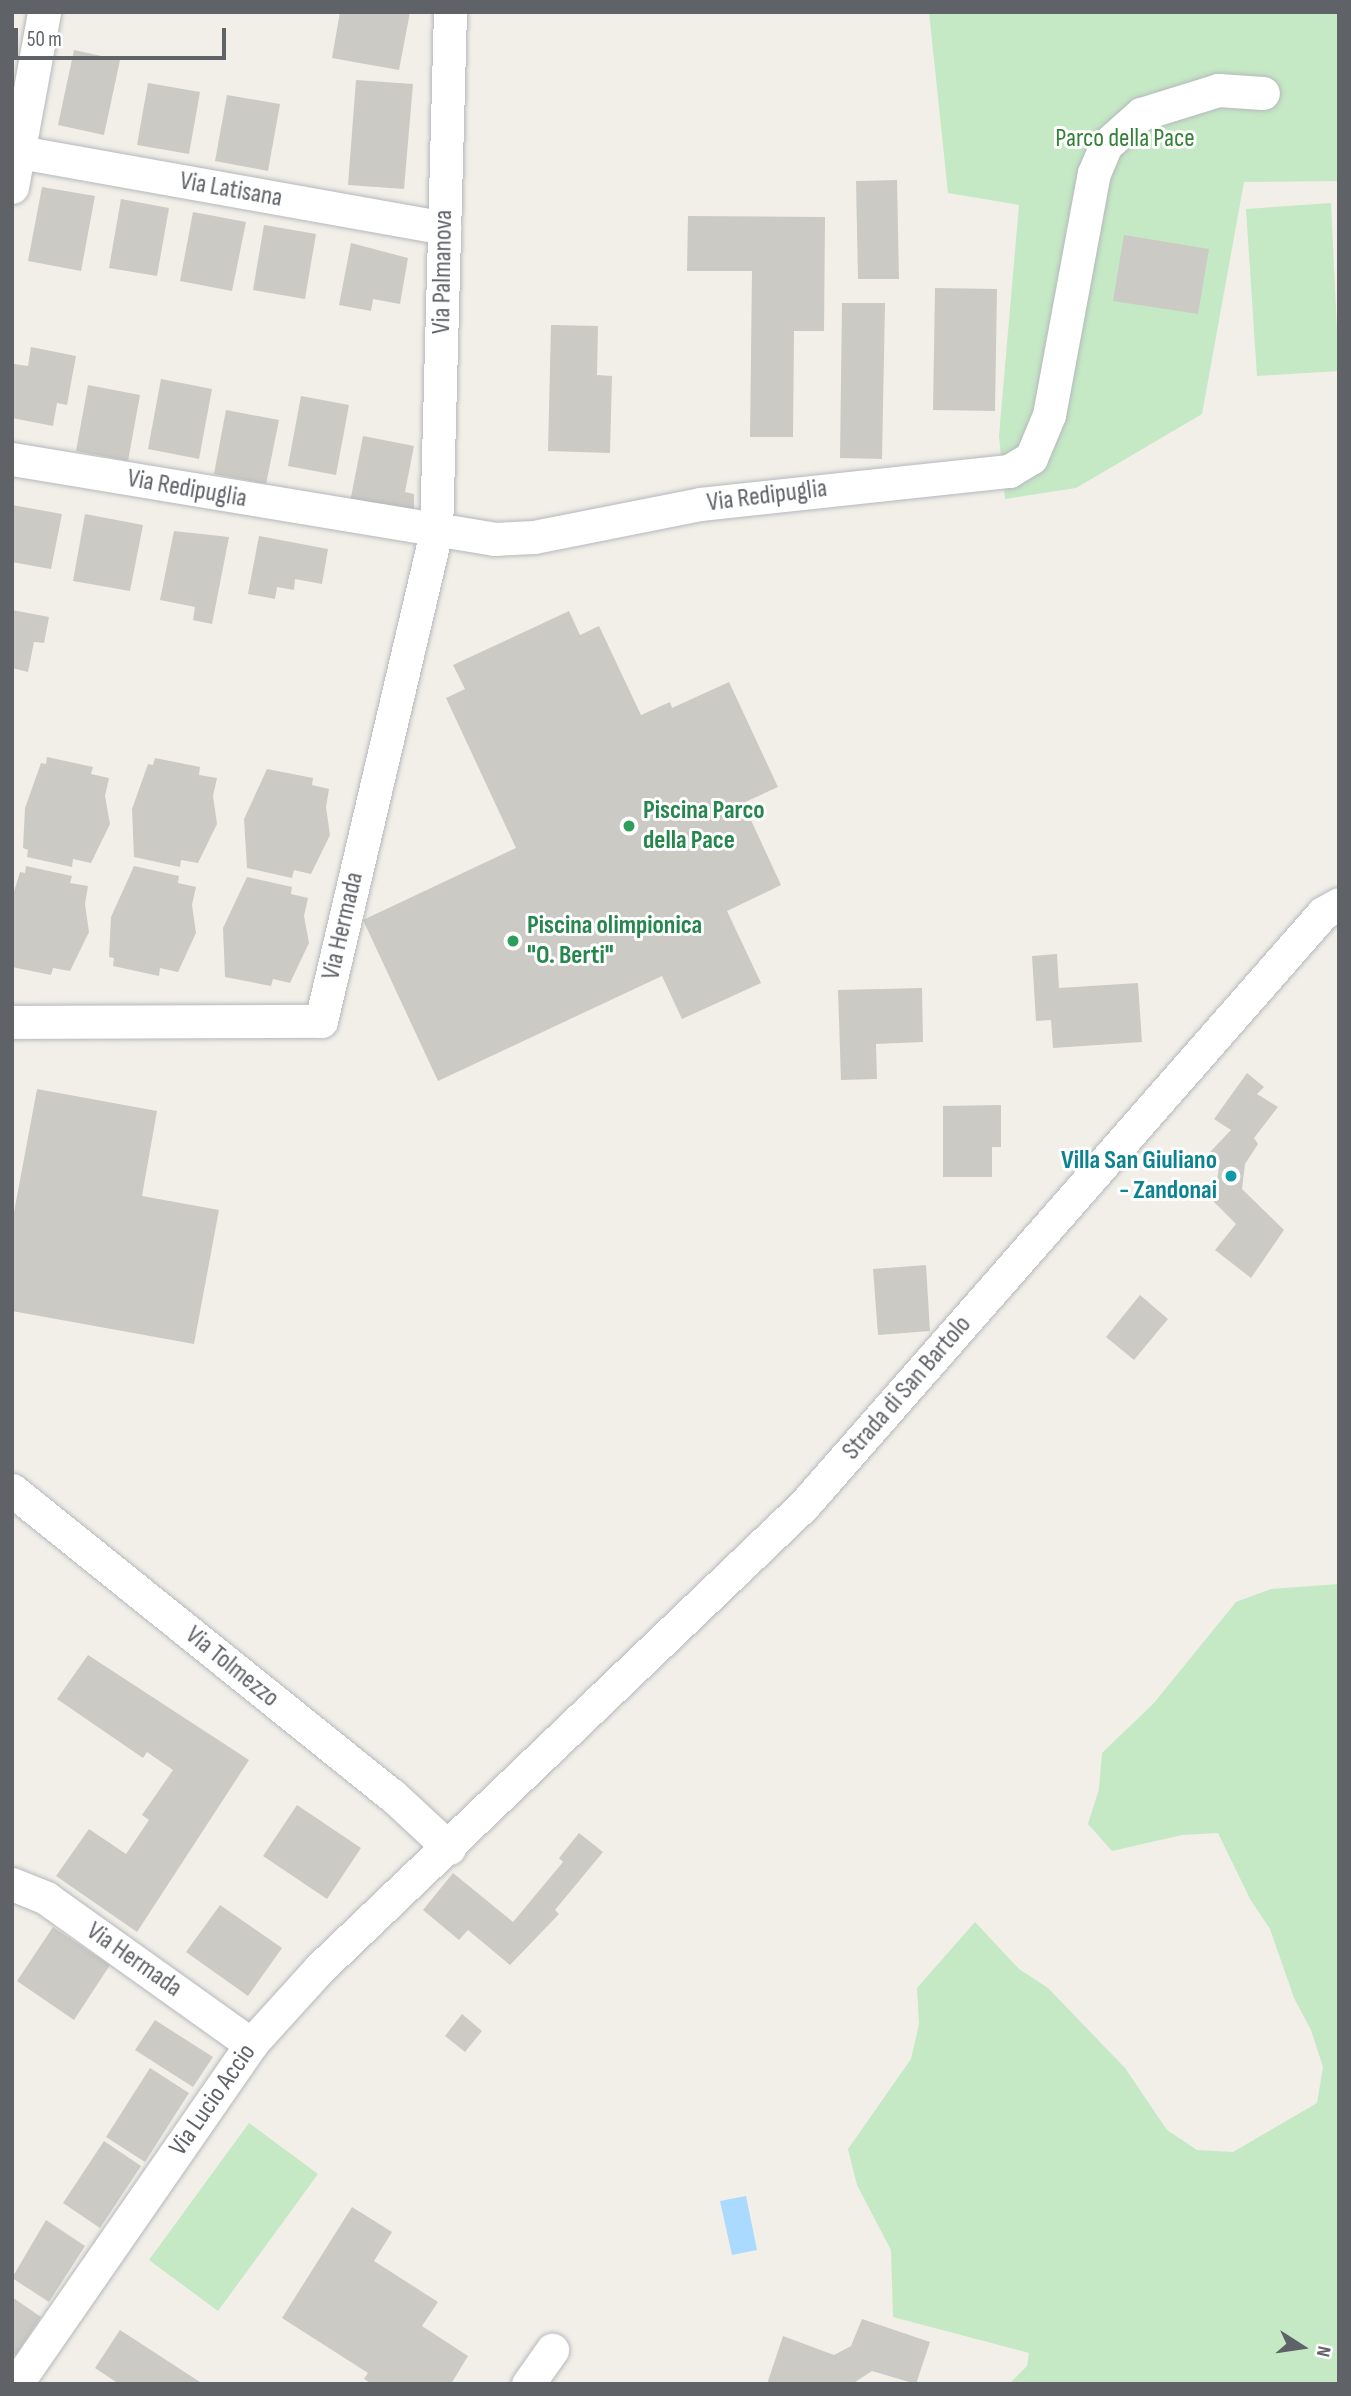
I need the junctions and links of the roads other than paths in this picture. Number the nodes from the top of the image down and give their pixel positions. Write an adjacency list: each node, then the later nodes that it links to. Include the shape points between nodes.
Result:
1 (44, 12): 4 (street)
2 (450, 12): 6 (street, Via Palmanova)
3 (1263, 93): 8 (street, Via Redipuglia, via 1218,90 1141,114 1106,145 1094,173 1049,415 1031,458 1009,471 700,504 534,537 494,539)
4 (19, 152): 5 (street); 6 (street, Via Latisana)
5 (12, 187)
6 (444, 228): 8 (street, Via Palmanova)
7 (12, 459): 8 (street, Via Redipuglia)
8 (436, 532): 10 (street, Via Hermada, via 321,1020)
9 (1339, 904): 12 (street, Strada di San Bartolo, via 1324,913 804,1506)
10 (12, 1022)
11 (12, 1490): 12 (street, Via Tolmezzo, via 392,1795)
12 (449, 1848): 14 (street, Via Lucio Accio, via 320,1968)
13 (12, 1884): 14 (street, Via Hermada, via 46,1898)
14 (251, 2044): 16 (street, Via Lucio Accio)
15 (552, 2350): 17 (street)
16 (19, 2380)
17 (528, 2384)

